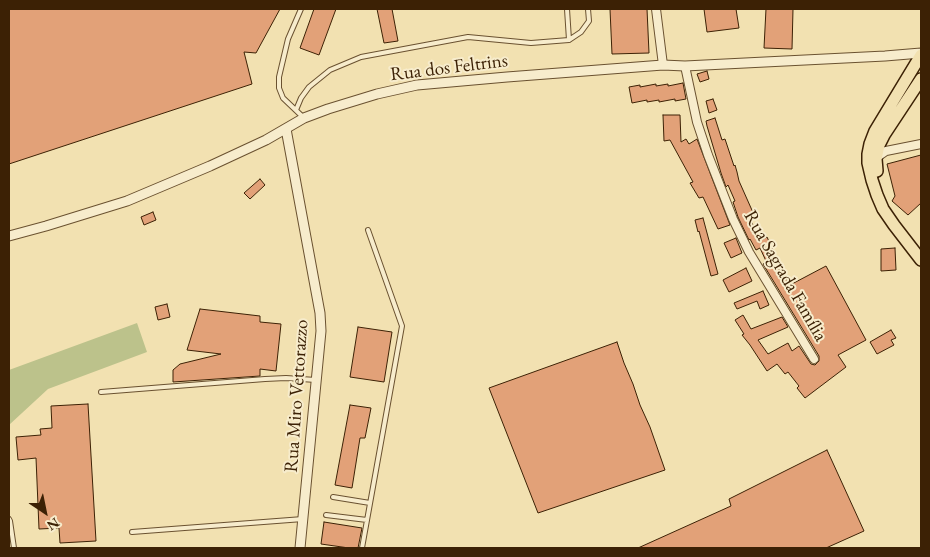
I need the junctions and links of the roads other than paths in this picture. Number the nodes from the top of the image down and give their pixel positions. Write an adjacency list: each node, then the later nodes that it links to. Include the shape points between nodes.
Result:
1 (301, 9): 10 (lane, via 288,38 279,77 282,98)
2 (568, 9): 5 (lane)
3 (588, 9): 5 (lane, via 589,21 582,32)
4 (656, 9): 7 (street)
5 (569, 40): 10 (lane, via 530,42 468,38 361,57 330,70 309,87)
6 (921, 54): 8 (street, Rua dos Feltrins); 18 (main road, via 875,131 868,154 872,180 883,209)
7 (662, 66): 8 (street, Rua dos Feltrins); 11 (street, Rua dos Feltrins, via 418,85)
8 (686, 66): 19 (street, Rua Sagrada Família, via 697,122 733,219 749,252)
9 (921, 79): 14 (main road, via 884,136)
10 (296, 110): 11 (lane)
11 (304, 118): 12 (street, Rua dos Feltrins)
12 (286, 129): 16 (street, Rua dos Feltrins, via 127,201); 20 (street, Rua Miro Vettorazzo, via 320,313)
13 (921, 144): 14 (street)
14 (883, 148): 17 (main road, via 876,159 884,196)
15 (368, 230): 23 (lane, via 402,326)
16 (9, 236)
17 (921, 250)
18 (921, 260)
19 (814, 359)
20 (316, 380): 21 (lane, via 265,378); 26 (street, Rua Miro Vettorazzo)
21 (101, 392)
22 (332, 497): 23 (lane)
23 (370, 503): 27 (lane)
24 (326, 515): 27 (lane)
25 (9, 519): 29 (lane)
26 (303, 519): 28 (lane); 30 (street, Rua Miro Vettorazzo)
27 (367, 520): 31 (lane)
28 (132, 532)
29 (14, 548)
30 (300, 548)
31 (362, 548)

